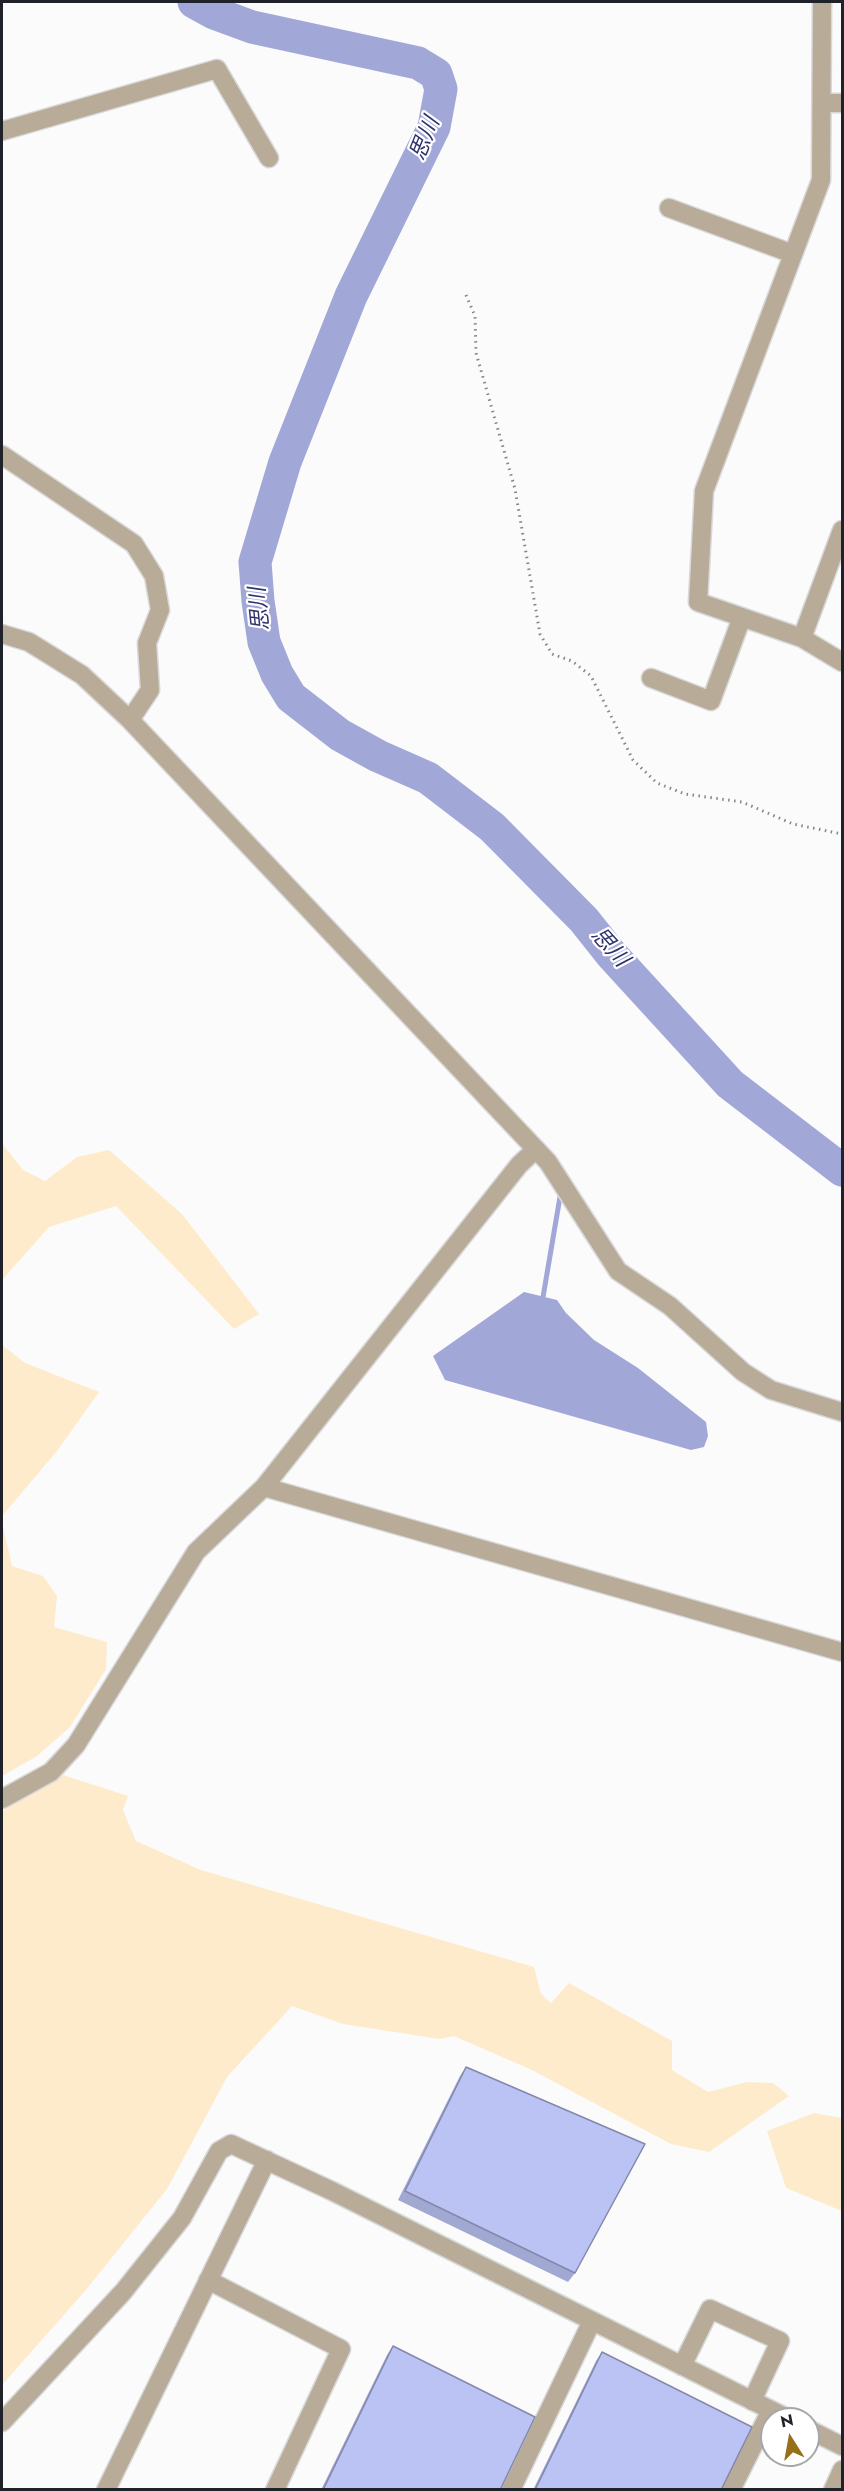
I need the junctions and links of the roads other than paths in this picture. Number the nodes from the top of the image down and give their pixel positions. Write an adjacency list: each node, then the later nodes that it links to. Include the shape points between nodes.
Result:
1 (822, 2): 2 (street)
2 (822, 103): 3 (street); 7 (street, via 821,180)
3 (843, 103)
4 (2, 131): 5 (street, via 217,69)
5 (269, 158)
6 (669, 208): 7 (street)
7 (793, 254): 10 (street, via 704,491 698,602)
8 (2, 455): 15 (street, via 134,544 154,576 160,610 147,643 150,690)
9 (843, 530): 12 (street)
10 (742, 617): 12 (street); 14 (street, via 711,701)
11 (2, 634): 15 (street, via 29,642 82,675)
12 (802, 638): 13 (street)
13 (843, 662)
14 (651, 678)
15 (130, 720): 16 (street)
16 (536, 1149): 17 (street, via 618,1271 670,1306 743,1372 771,1390); 18 (street, via 519,1165)
17 (843, 1412)
18 (264, 1487): 19 (street); 20 (street, via 196,1552 76,1745 51,1772)
19 (843, 1652)
20 (2, 1799)
21 (267, 2160): 22 (street); 23 (street); 27 (street, via 231,2144 219,2151 182,2218 123,2292)
22 (208, 2280): 32 (street); 33 (street, via 341,2349)
23 (592, 2321): 24 (street); 34 (street)
24 (681, 2366): 25 (street); 25 (street, via 710,2309 780,2342)
25 (752, 2401): 26 (street)
26 (765, 2407)
27 (2, 2422)
28 (760, 2433): 35 (street)
29 (820, 2435): 30 (street)
30 (843, 2446)
31 (843, 2470): 36 (street)
32 (106, 2490)
33 (275, 2490)
34 (511, 2490)
35 (732, 2490)
36 (833, 2490)

